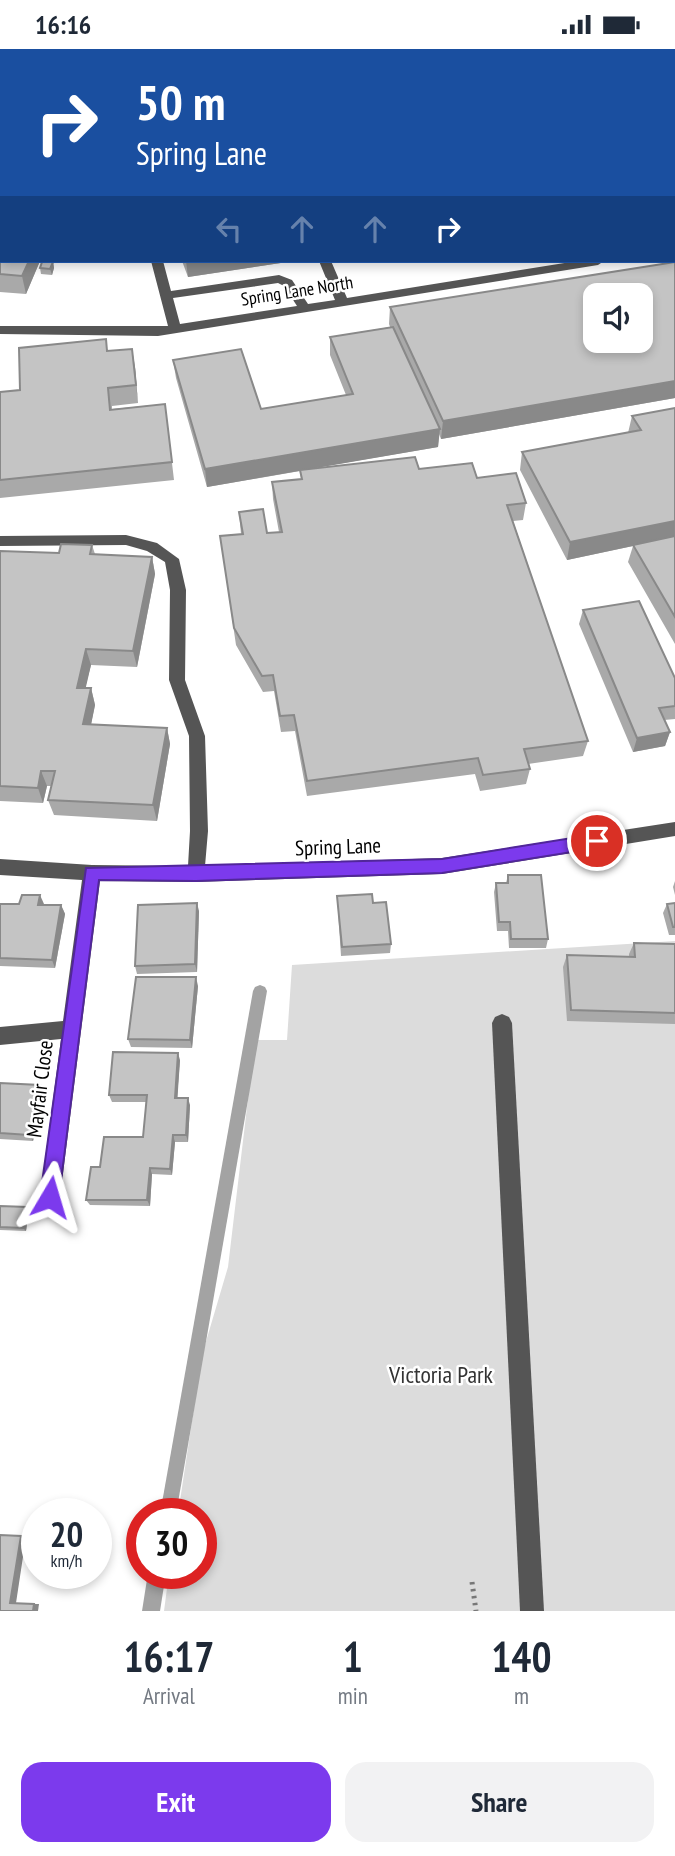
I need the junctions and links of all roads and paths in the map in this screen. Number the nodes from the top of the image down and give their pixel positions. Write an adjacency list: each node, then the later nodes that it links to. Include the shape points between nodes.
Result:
1 (158, 263): 4 (street)
2 (326, 263): 5 (street)
3 (586, 263): 5 (street, Spring Lane North)
4 (166, 295): 6 (street, via 279,279 288,283); 7 (street)
5 (342, 302): 6 (street, Spring Lane North)
6 (305, 308): 7 (street, Spring Lane North)
7 (175, 329): 8 (street, Spring Lane North)
8 (0, 330)
9 (0, 541): 13 (street, via 126,540 172,559 178,590 177,680 197,736)
10 (675, 829): 13 (street, Spring Lane, via 442,866)
11 (0, 867): 12 (street, Spring Lane)
12 (92, 873): 13 (street, Spring Lane); 15 (street, Mayfair Close)
13 (196, 874)
14 (502, 1023): 20 (street)
15 (71, 1029): 16 (street, Mayfair Close); 17 (street, Mayfair Close)
16 (0, 1036)
17 (50, 1197)
18 (472, 1581): 19 (path)
19 (476, 1611)
20 (532, 1611)

